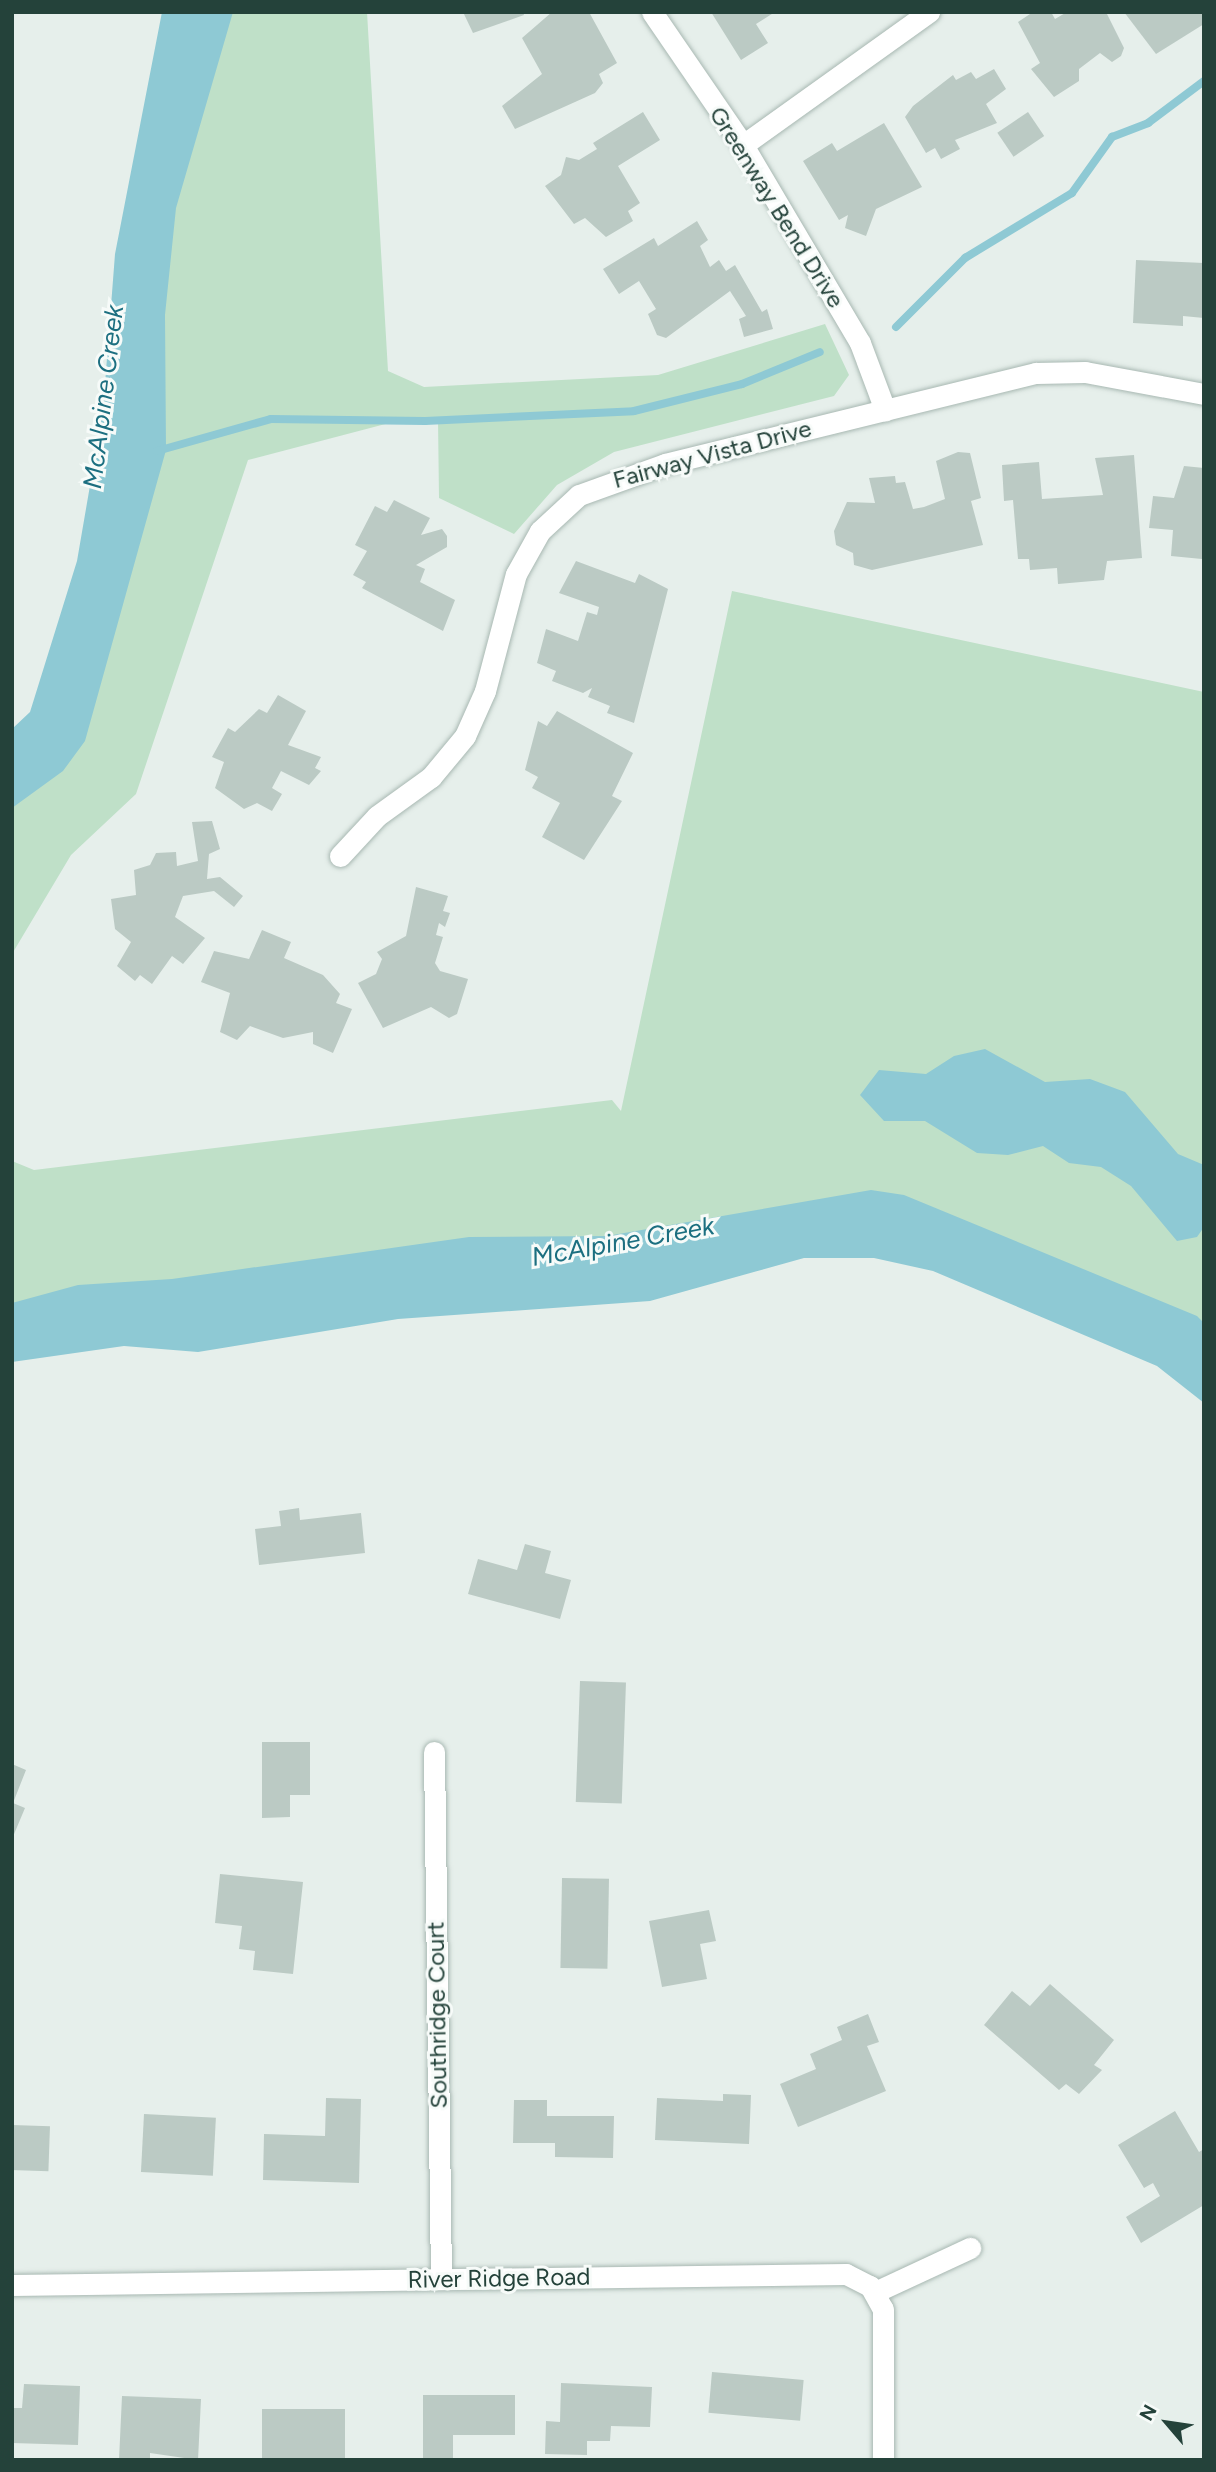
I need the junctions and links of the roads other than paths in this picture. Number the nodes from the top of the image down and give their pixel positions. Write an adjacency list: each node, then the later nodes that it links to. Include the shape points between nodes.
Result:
1 (653, 12): 3 (street, Greenway Bend Drive)
2 (929, 12): 3 (street)
3 (743, 145): 5 (street, Greenway Bend Drive, via 860,343)
4 (1204, 394): 5 (street, Fairway Vista Drive, via 1060,370)
5 (885, 410): 6 (street, Fairway Vista Drive, via 608,479 556,513 516,574 477,718 431,777 377,816)
6 (340, 856)
7 (433, 1752): 9 (street, Southridge Court)
8 (970, 2248): 11 (street)
9 (441, 2278): 10 (street, River Ridge Road); 11 (street, River Ridge Road, via 846,2274)
10 (12, 2285)
11 (876, 2292): 12 (street, via 883,2309)
12 (883, 2460)

